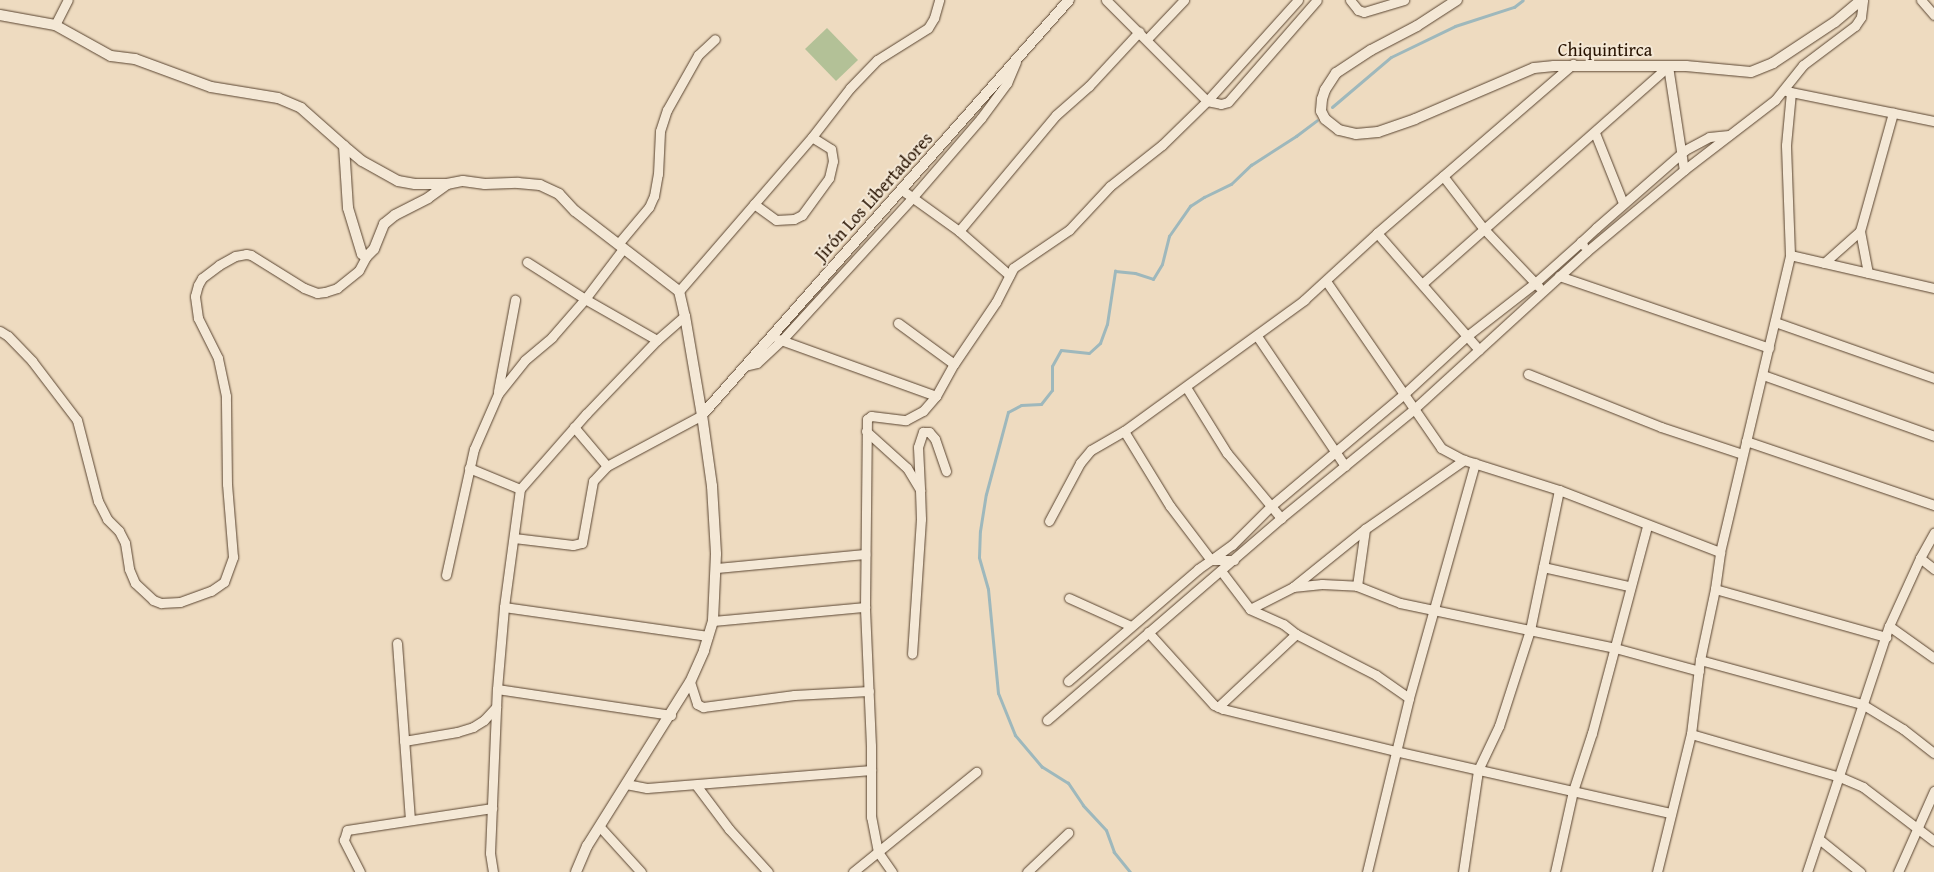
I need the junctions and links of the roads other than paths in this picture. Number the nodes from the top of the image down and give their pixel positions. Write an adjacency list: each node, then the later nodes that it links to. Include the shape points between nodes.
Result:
1 (68, 0): 15 (street)
2 (939, 0): 28 (street, via 928,28 877,60 850,88)
3 (1069, 0): 19 (street, Jirón Los Libertadores)
4 (1106, 0): 16 (street)
5 (1184, 0): 18 (street)
6 (1298, 0): 23 (street)
7 (1317, 0): 23 (street, via 1228,102)
8 (1350, 0): 9 (street, via 1364,12)
9 (1404, 0)
10 (1457, 0): 20 (street, Chiquintirca, via 1336,73 1324,90 1321,111 1325,119 1339,130 1356,134 1378,132 1534,68)
11 (1862, 0): 21 (street, Chiquintirca, via 1780,58 1752,72); 22 (street, via 1861,17 1855,26 1803,65)
12 (1920, 0): 14 (street)
13 (0, 15): 15 (street)
14 (1934, 16)
15 (55, 25): 29 (street, via 111,56 136,59 211,87 278,98 301,108)
16 (1139, 32): 18 (street); 39 (street, via 1056,115)
17 (715, 39): 43 (street, via 698,55 667,110 660,132 654,196)
18 (1146, 39): 23 (street)
19 (1020, 55): 34 (street, Jirón Los Libertadores); 35 (street, via 1006,83 981,118)
20 (1574, 64): 21 (street, Chiquintirca); 32 (street)
21 (1668, 66): 26 (street); 30 (street)
22 (1788, 91): 24 (street); 27 (street); 45 (street, via 1786,145)
23 (1207, 101): 50 (street, via 1162,145 1110,186 1069,230 1013,268)
24 (1893, 113): 25 (street); 40 (street)
25 (1934, 121)
26 (1595, 133): 36 (street); 38 (street)
27 (1729, 135): 30 (street, via 1709,137); 31 (street)
28 (812, 137): 37 (street); 37 (street, via 831,150 833,161 829,178 802,215 776,220)
29 (344, 146): 33 (street, via 362,161 398,181); 46 (street, via 348,208 362,254)
30 (1682, 152): 31 (street); 36 (street)
31 (1684, 170): 44 (street)
32 (1443, 176): 38 (street); 41 (street)
33 (447, 184): 43 (street, via 463,181 540,185 559,194 575,212); 46 (street, via 384,224 374,249)
34 (902, 190): 35 (street); 66 (street, Jirón Los Libertadores)
35 (912, 198): 39 (street); 68 (street)
36 (1623, 203): 42 (street)
37 (754, 204): 56 (street)
38 (1483, 228): 53 (street); 54 (street)
39 (959, 231): 50 (street)
40 (1860, 231): 48 (street); 49 (street)
41 (1377, 233): 52 (street); 54 (street)
42 (1581, 242): 44 (street); 53 (street)
43 (621, 247): 56 (street); 59 (street)
44 (1586, 252): 51 (street)
45 (1790, 255): 48 (street); 61 (street)
46 (366, 256): 63 (street, via 359,270 337,288 325,292 304,288 246,254 235,256 219,266 202,278 198,285 195,296 198,318 218,358 226,396 227,484 233,557 224,582 211,591 180,602 153,600 135,583 125,543 98,501 77,420 32,361)
47 (528, 262): 59 (street)
48 (1824, 263): 49 (street)
49 (1868, 273): 55 (street)
50 (1010, 275): 71 (street, via 996,302)
51 (1559, 276): 57 (street); 69 (street)
52 (1326, 281): 64 (street); 78 (street)
53 (1535, 283): 57 (street); 65 (street)
54 (1422, 284): 65 (street)
55 (1934, 288)
56 (679, 291): 60 (street)
57 (1543, 291): 70 (street)
58 (515, 300): 77 (street)
59 (586, 300): 67 (street); 77 (street, via 552,337 524,360)
60 (686, 316): 67 (street); 81 (street)
61 (1775, 322): 69 (street); 75 (street)
62 (898, 323): 71 (street)
63 (0, 331)
64 (1257, 336): 76 (street, via 1215,363); 87 (street)
65 (1467, 336): 70 (street); 78 (street)
66 (771, 337): 68 (street); 72 (street, Jirón Los Libertadores)
67 (657, 340): 82 (street)
68 (782, 340): 72 (street, via 757,363); 79 (street)
69 (1769, 348): 74 (street)
70 (1479, 350): 80 (street)
71 (954, 364): 79 (street)
72 (744, 366): 81 (street, Jirón Los Libertadores)
73 (1528, 374): 88 (street, via 1661,427)
74 (1763, 375): 85 (street); 86 (street)
75 (1934, 378)
76 (1186, 387): 83 (street); 99 (street, via 1227,453)
77 (498, 394): 93 (street, via 474,449)
78 (1403, 395): 80 (street); 87 (street)
79 (936, 396): 84 (street, via 923,412 906,420 871,416)
80 (1414, 409): 89 (street, via 1442,448); 92 (street)
81 (702, 415): 91 (street); 112 (street, via 712,486)
82 (574, 426): 91 (street); 95 (street)
83 (1124, 430): 101 (street, via 1091,450 1080,463); 109 (street, via 1170,506)
84 (866, 431): 96 (street, via 907,468); 107 (street)
85 (1934, 436)
86 (1746, 441): 88 (street); 98 (street)
87 (1336, 453): 92 (street); 99 (street)
88 (1742, 454): 106 (street)
89 (1464, 460): 90 (street); 103 (street)
90 (1475, 463): 97 (street); 124 (street)
91 (607, 466): 105 (street, via 593,480 582,543 573,545)
92 (1345, 466): 100 (street)
93 (470, 468): 95 (street); 115 (street)
94 (946, 471): 96 (street, via 935,440 929,432 923,432 918,447)
95 (520, 489): 105 (street)
96 (920, 490): 135 (street, via 922,520)
97 (1559, 490): 102 (street); 111 (street)
98 (1934, 505)
99 (1271, 506): 100 (street); 109 (street, via 1232,545)
100 (1281, 518): 110 (street)
101 (1049, 521)
102 (1647, 526): 106 (street); 117 (street)
103 (1365, 529): 116 (street); 118 (street)
104 (1934, 533): 108 (street)
105 (514, 538): 121 (street)
106 (1720, 552): 119 (street)
107 (865, 554): 112 (street); 122 (street)
108 (1920, 558): 113 (street); 127 (street)
109 (1211, 560): 110 (street); 126 (street)
110 (1234, 560): 114 (street)
111 (1543, 567): 117 (street); 128 (street)
112 (716, 568): 125 (street)
113 (1934, 569)
114 (1221, 571): 123 (street); 129 (street)
115 (446, 575)
116 (1357, 586): 118 (street); 124 (street, via 1400,603)
117 (1629, 586): 134 (street)
118 (1293, 587): 123 (street)
119 (1715, 589): 132 (street); 137 (street)
120 (1069, 598): 126 (street)
121 (504, 607): 131 (street); 141 (street)
122 (865, 607): 125 (street); 142 (street)
123 (1250, 609): 130 (street, via 1283,624)
124 (1434, 610): 128 (street); 143 (street)
125 (713, 621): 131 (street)
126 (1131, 626): 139 (street)
127 (1889, 626): 132 (street); 136 (street)
128 (1530, 630): 134 (street); 154 (street, via 1499,726)
129 (1148, 632): 146 (street); 148 (street)
130 (1296, 634): 143 (street, via 1376,675); 146 (street)
131 (708, 636): 140 (street)
132 (1886, 637): 144 (street)
133 (397, 643): 150 (street)
134 (1615, 648): 138 (street); 160 (street)
135 (912, 654)
136 (1934, 658)
137 (1700, 660): 138 (street); 144 (street)
138 (1699, 671): 149 (street)
139 (1068, 681)
140 (690, 682): 142 (street, via 697,704 703,707 794,695); 147 (street)
141 (497, 689): 145 (street); 147 (street)
142 (869, 691): 153 (street)
143 (1409, 698): 151 (street)
144 (1862, 704): 152 (street, via 1904,729); 156 (street)
145 (496, 706): 150 (street, via 473,727); 161 (street)
146 (1218, 707): 151 (street)
147 (671, 715): 157 (street)
148 (1048, 720)
149 (1691, 734): 156 (street); 162 (street)
150 (404, 741): 163 (street)
151 (1395, 751): 154 (street); 178 (street)
152 (1934, 753)
153 (871, 770): 158 (street); 169 (street, via 871,817)
154 (1478, 770): 160 (street); 179 (street)
155 (976, 772): 169 (street)
156 (1840, 777): 165 (street, via 1863,787); 167 (street)
157 (626, 784): 158 (street, via 646,788); 164 (street)
158 (696, 785): 174 (street)
159 (1934, 790): 165 (street)
160 (1573, 791): 162 (street); 180 (street)
161 (492, 808): 163 (street); 171 (street, via 490,852)
162 (1670, 813): 181 (street)
163 (410, 819): 170 (street, via 347,830 344,840)
164 (600, 827): 172 (street, via 587,846); 173 (street)
165 (1916, 828): 168 (street); 184 (street)
166 (1068, 833): 177 (street)
167 (1818, 839): 182 (street); 183 (street)
168 (1934, 841)
169 (878, 852): 175 (street); 176 (street)
170 (360, 872)
171 (493, 872)
172 (576, 872)
173 (641, 872)
174 (768, 872)
175 (853, 872)
176 (892, 872)
177 (1027, 872)
178 (1367, 872)
179 (1463, 872)
180 (1555, 872)
181 (1657, 872)
182 (1806, 872)
183 (1860, 872)
184 (1898, 872)

